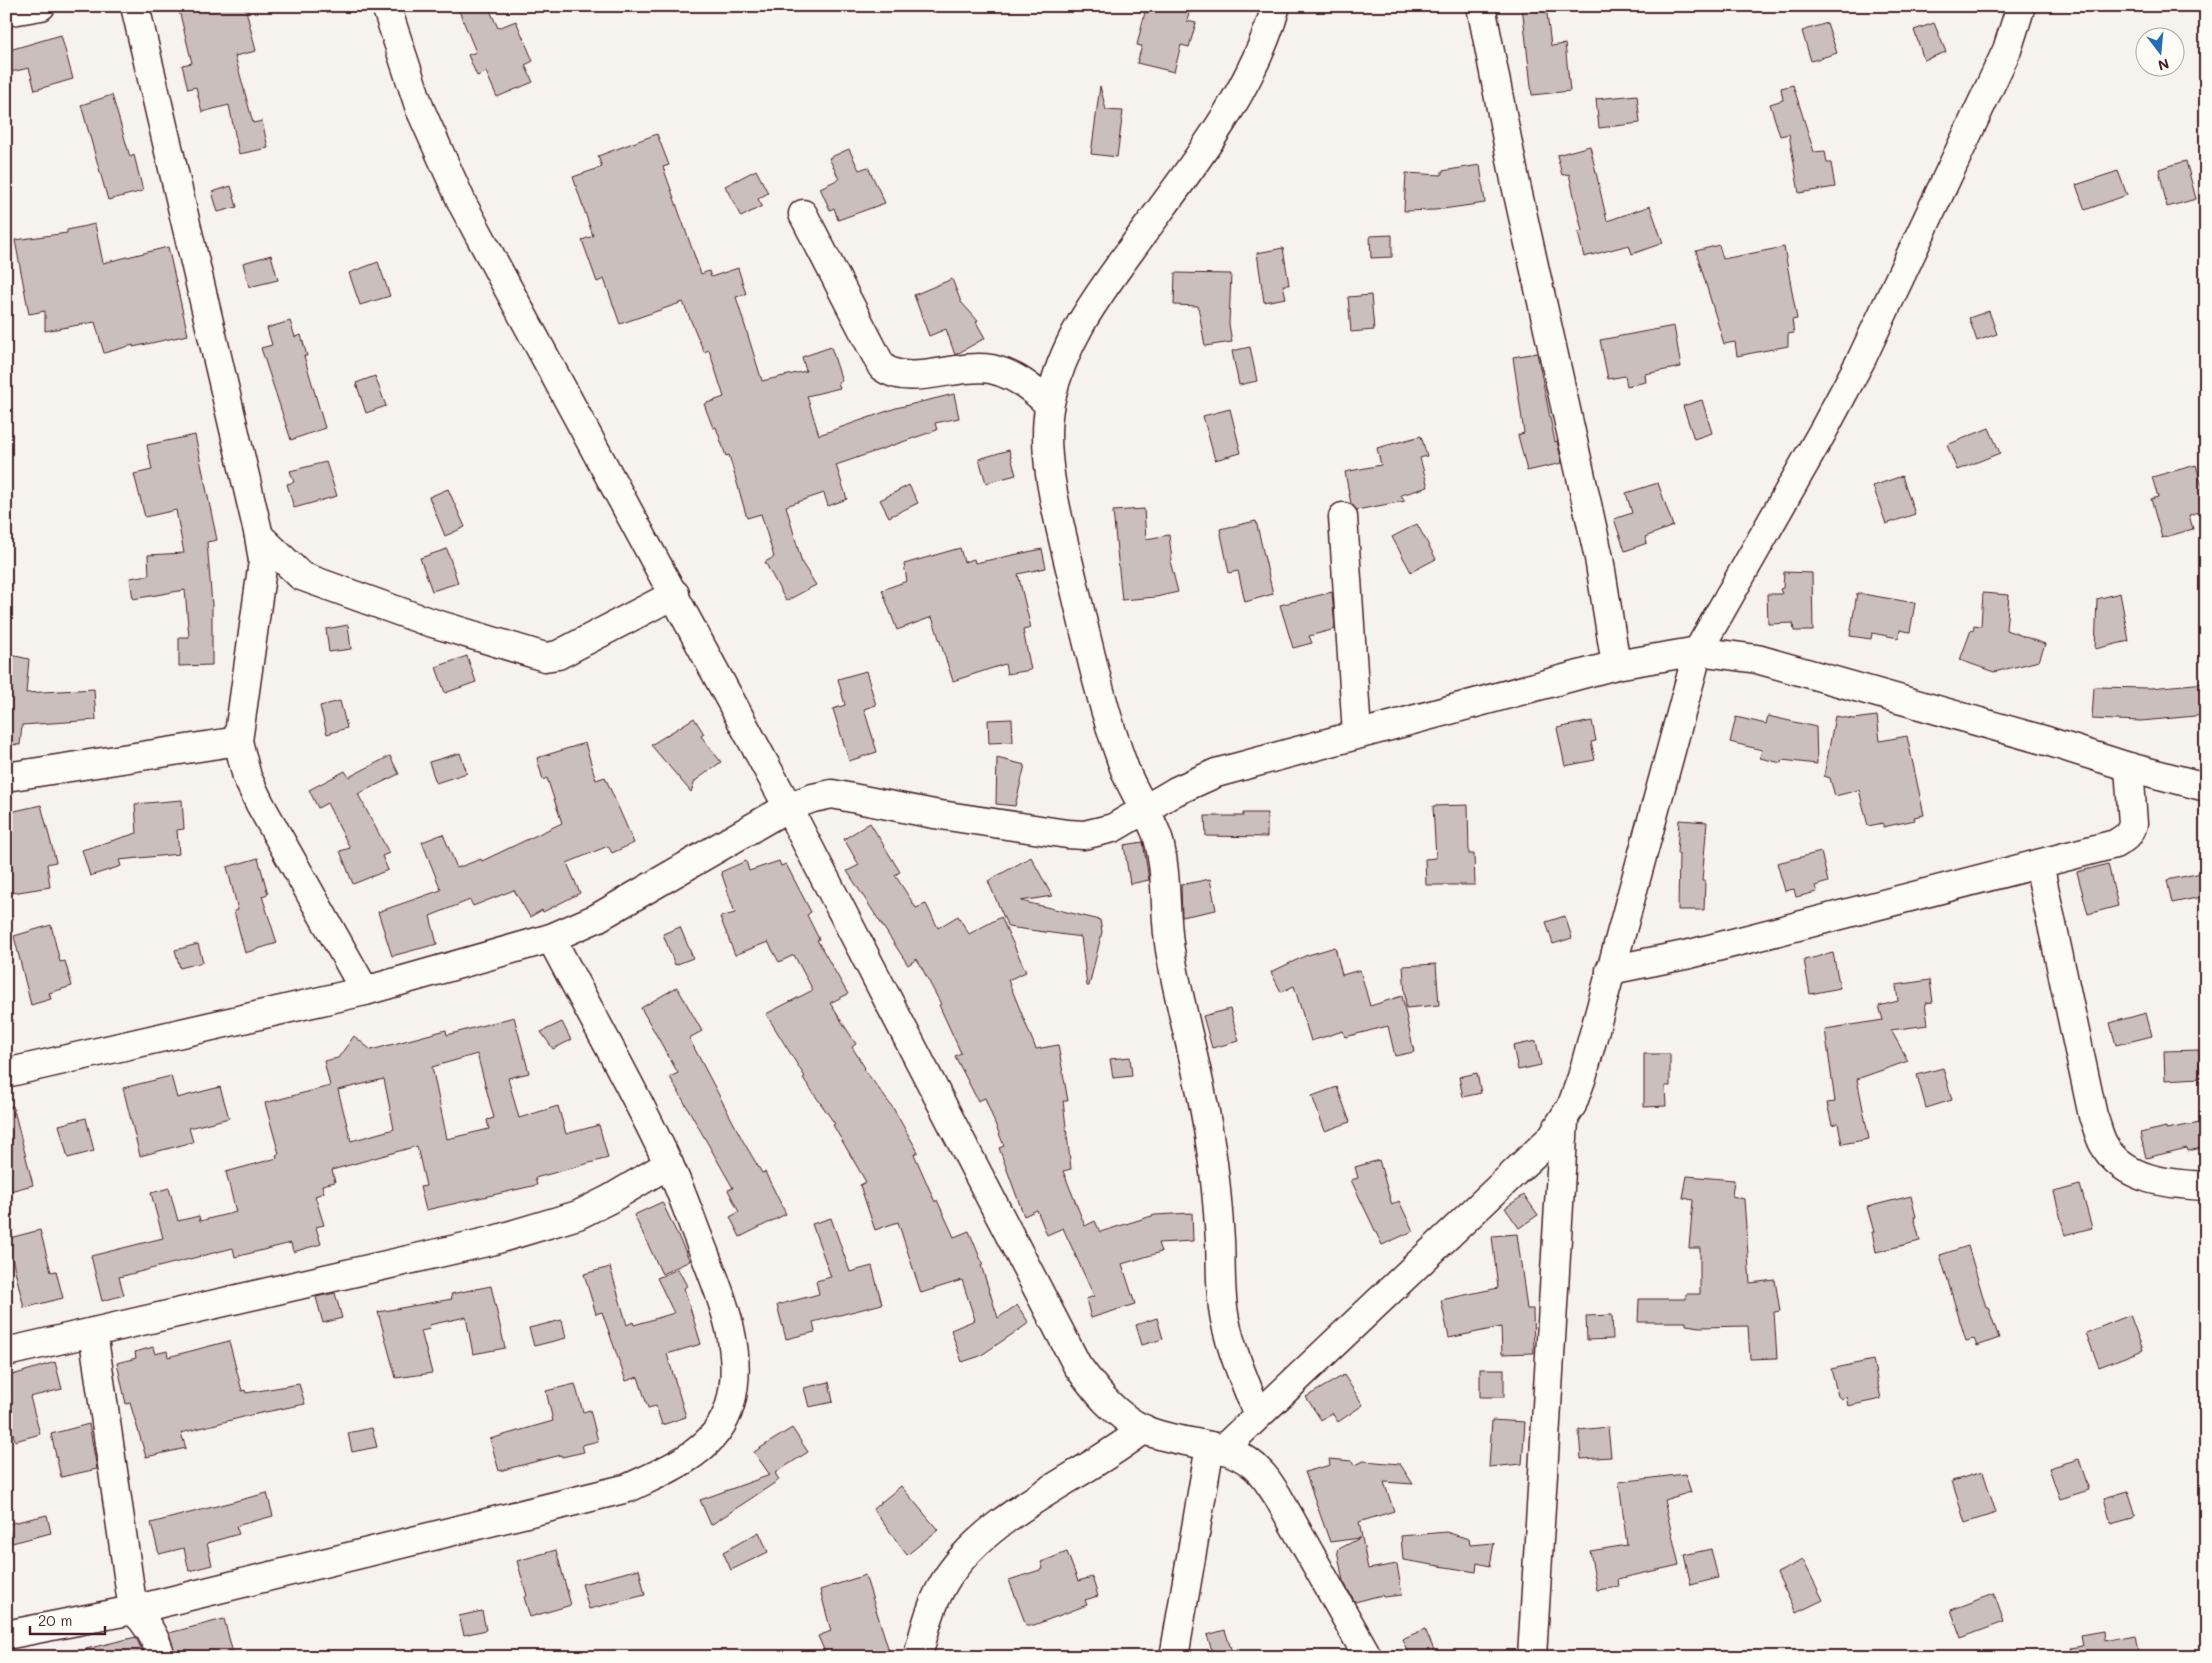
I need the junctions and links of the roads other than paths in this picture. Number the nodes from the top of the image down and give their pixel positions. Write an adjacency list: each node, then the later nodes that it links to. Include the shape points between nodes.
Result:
1 (41, 6): 7 (street)
2 (135, 6): 11 (street)
3 (386, 6): 12 (street, via 420,109 463,205)
4 (1276, 6): 9 (street, via 1264,48 1232,104 1075,331 1061,361)
5 (1481, 6): 14 (street, via 1516,186 1599,558)
6 (2020, 6): 13 (street, via 2001,65 1861,360)
7 (6, 12)
8 (802, 214): 9 (street, via 882,367 892,374 904,376 954,369 990,369 1032,388)
9 (1049, 405): 21 (street, via 1050,473 1083,622 1125,772)
10 (1343, 517): 15 (street)
11 (259, 536): 12 (street, via 301,576 423,620 545,657 558,655); 16 (street, via 263,561)
12 (675, 594): 20 (street)
13 (1698, 651): 14 (street); 17 (street, via 1774,664); 24 (street)
14 (1616, 665): 15 (street)
15 (1357, 734): 21 (street, via 1216,774)
16 (238, 741): 18 (street); 25 (street, via 247,777 260,804)
17 (2129, 767): 19 (street); 22 (street, via 2133,824 2126,838 2116,844)
18 (6, 777)
19 (2206, 787)
20 (788, 807): 21 (street, via 832,794 934,814 1084,835 1113,828); 23 (street, via 597,918); 33 (street, via 1077,1365 1102,1400)
21 (1145, 809): 32 (street, via 1158,840 1170,953 1204,1103 1220,1235 1223,1308 1238,1365)
22 (2039, 864): 24 (street, via 1690,954); 29 (street, via 2091,1106 2104,1146 2118,1162 2138,1174 2164,1183)
23 (551, 938): 25 (street); 28 (street)
24 (1610, 970): 27 (street, via 1582,1077)
25 (365, 991): 26 (street)
26 (6, 1073)
27 (1564, 1121): 32 (street, via 1551,1138); 41 (street)
28 (669, 1164): 30 (street, via 586,1211 537,1228); 35 (street, via 720,1295 729,1322 734,1357 730,1406 718,1429 698,1451 674,1467 628,1488)
29 (2206, 1186)
30 (94, 1332): 31 (street); 35 (street)
31 (6, 1352)
32 (1258, 1415): 34 (street)
33 (1144, 1429): 34 (street, via 1163,1437); 38 (street, via 1117,1451 983,1536 963,1555 933,1604)
34 (1217, 1447): 39 (street); 40 (street, via 1243,1457 1261,1472)
35 (133, 1610): 36 (street); 37 (street, via 153,1634)
36 (6, 1635)
37 (161, 1657)
38 (918, 1657)
39 (1174, 1657)
40 (1368, 1657)
41 (1532, 1657)

